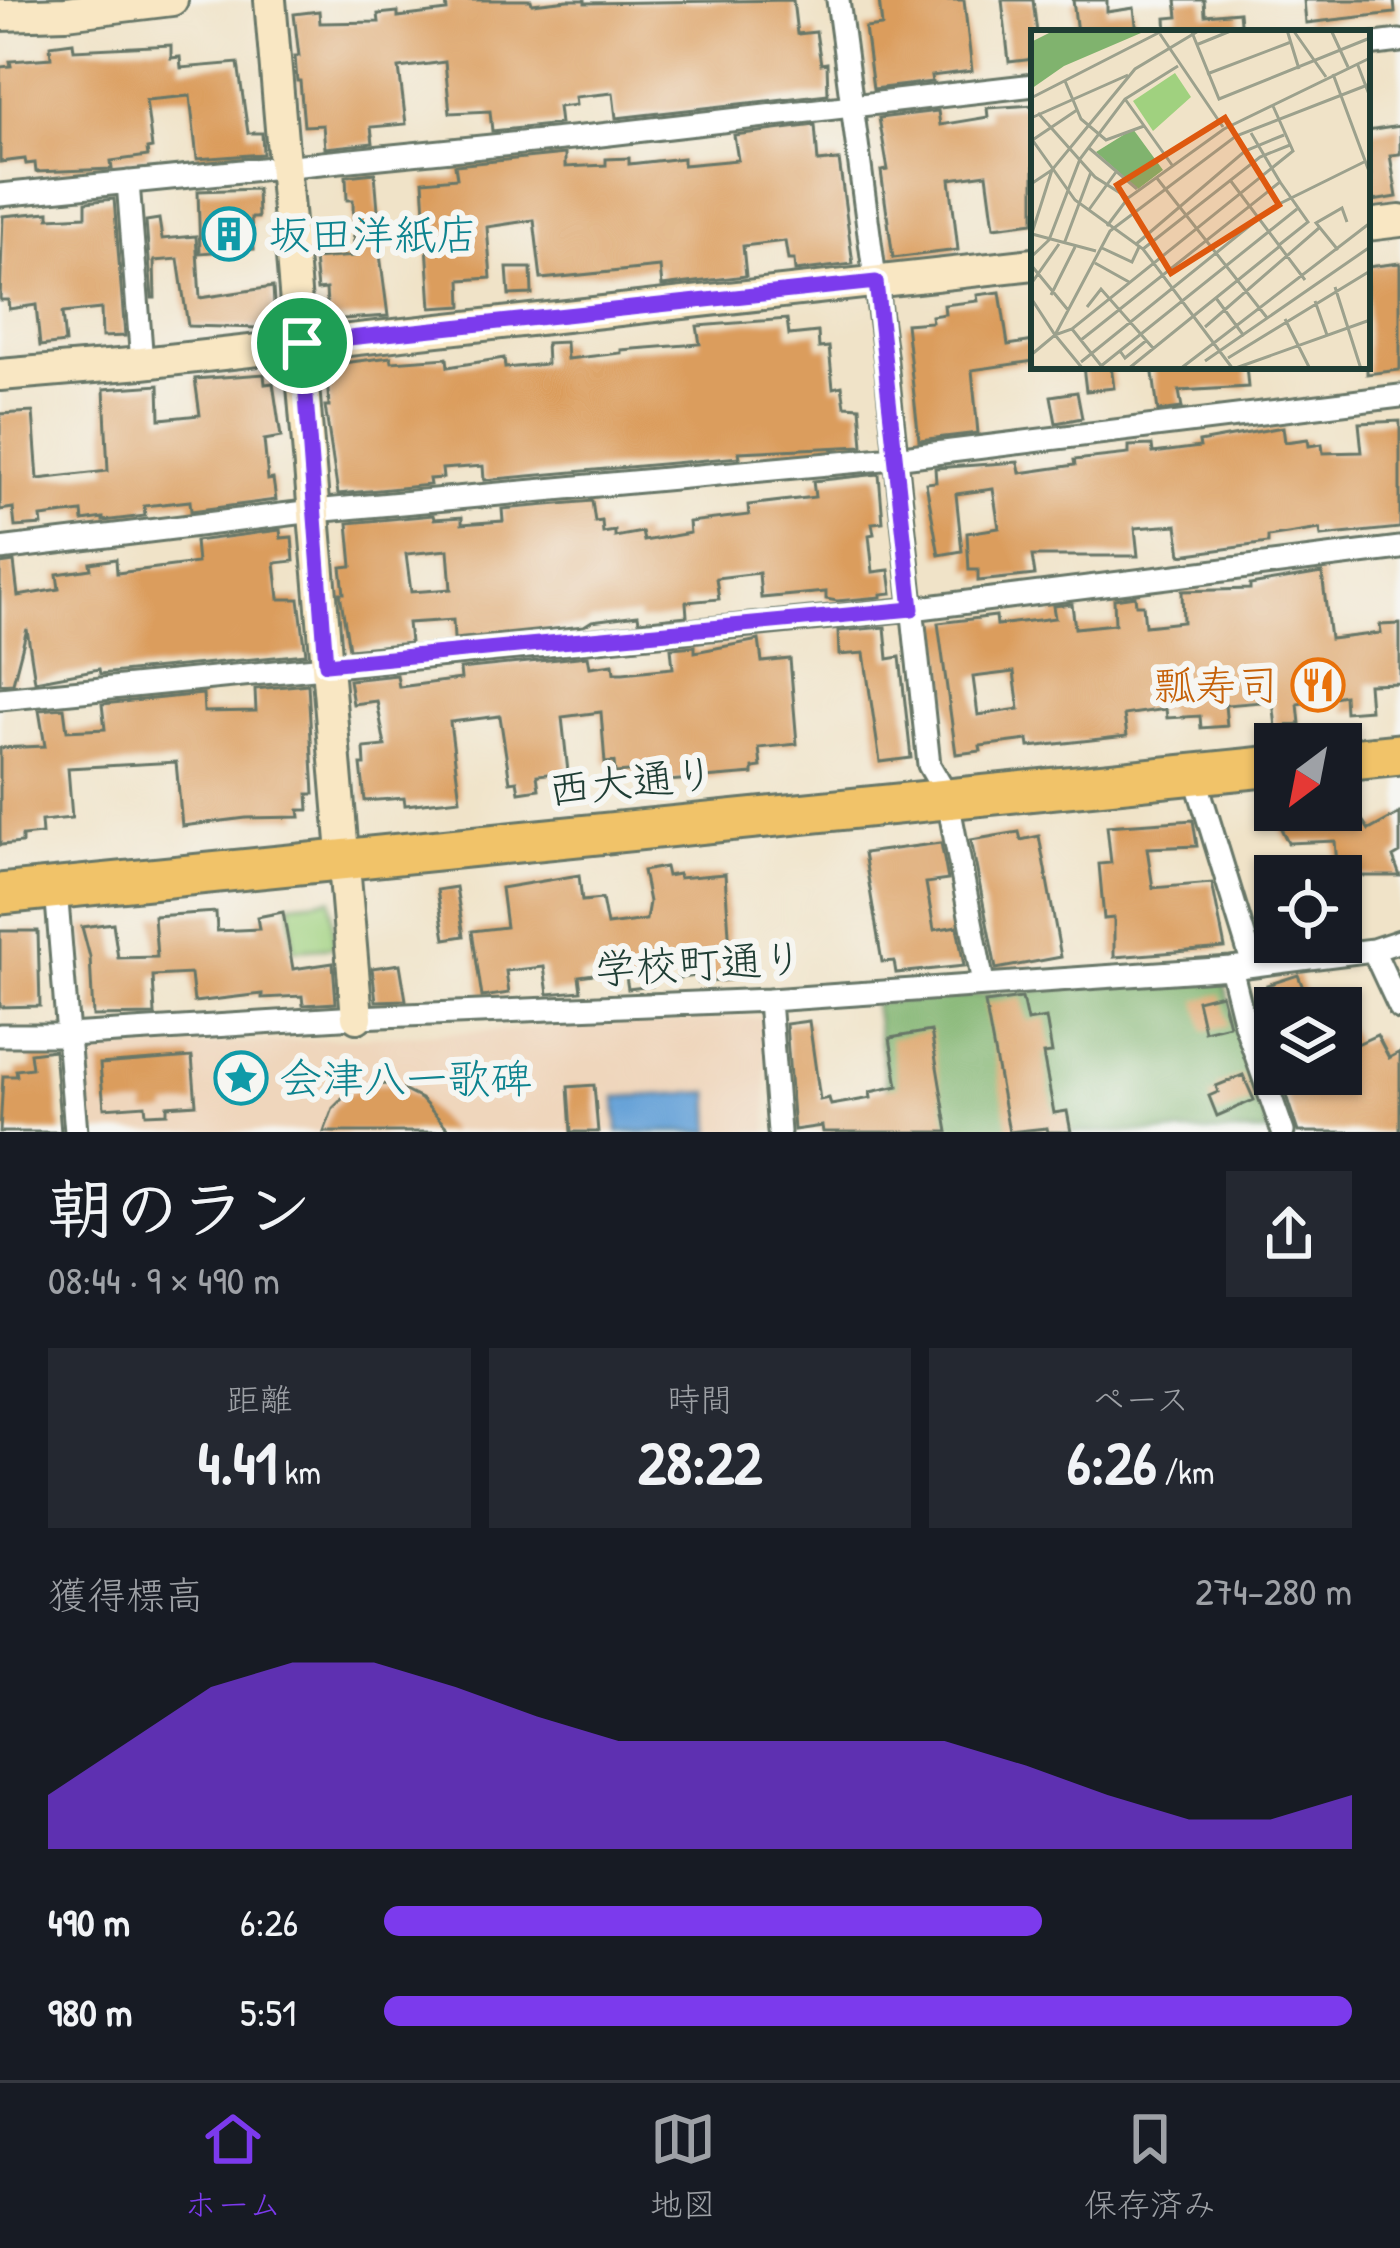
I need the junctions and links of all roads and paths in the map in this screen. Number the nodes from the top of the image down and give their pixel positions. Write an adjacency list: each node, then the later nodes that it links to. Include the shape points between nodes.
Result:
1 (172, 0): 4 (street)
2 (270, 0): 9 (street)
3 (838, 0): 8 (street)
4 (0, 15)
5 (1400, 41): 6 (street)
6 (1370, 45)
7 (1031, 85): 8 (street)
8 (852, 108): 9 (street); 15 (street)
9 (285, 168): 10 (street); 16 (street)
10 (128, 182): 11 (street); 17 (street)
11 (0, 195)
12 (1400, 221): 13 (street)
13 (1370, 225)
14 (1031, 264): 15 (street)
15 (876, 282): 16 (street); 20 (street)
16 (302, 343): 17 (street); 21 (street)
17 (142, 363): 18 (street)
18 (0, 375)
19 (1400, 395): 20 (street)
20 (894, 458): 21 (street); 24 (street)
21 (314, 511): 23 (street); 25 (street)
22 (1400, 548): 24 (street)
23 (0, 549)
24 (912, 609): 25 (street); 31 (street, via 929,765)
25 (326, 664): 26 (street); 32 (street)
26 (0, 699)
27 (1400, 754): 28 (highway)
28 (1362, 758)
29 (1254, 768): 30 (highway, 西大通り)
30 (1194, 773): 31 (highway, 西大通り); 37 (street)
31 (947, 796): 32 (highway, 西大通り); 38 (street)
32 (342, 859): 33 (highway, 西大通り); 41 (street)
33 (56, 889): 34 (highway, 西大通り); 43 (street)
34 (0, 894)
35 (1400, 941): 36 (street, 学校町通り)
36 (1372, 950): 37 (street, 学校町通り); 40 (street)
37 (1242, 967): 38 (street, 学校町通り); 46 (street, via 1246,1024)
38 (983, 983): 39 (street, 学校町通り)
39 (770, 1000): 41 (street, 学校町通り); 45 (street)
40 (1400, 1008)
41 (357, 1017): 43 (street, 学校町通り)
42 (0, 1035): 43 (street, 学校町通り)
43 (69, 1036): 44 (street)
44 (76, 1132)
45 (778, 1132)
46 (1282, 1132)

